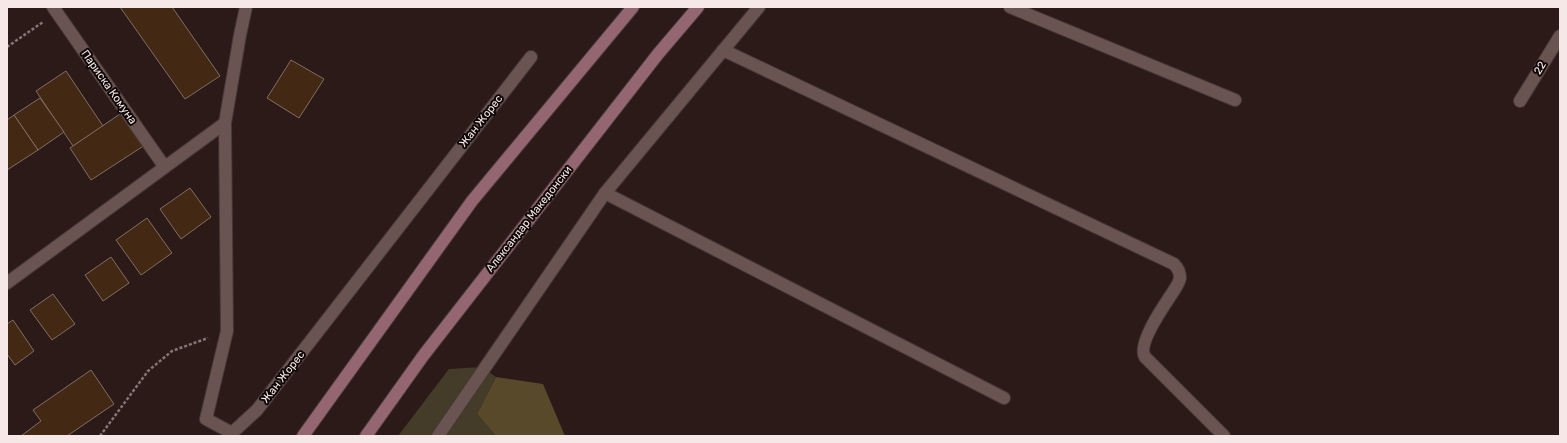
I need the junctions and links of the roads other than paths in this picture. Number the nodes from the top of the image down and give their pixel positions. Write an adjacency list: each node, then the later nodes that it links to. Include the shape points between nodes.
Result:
1 (246, 7): 12 (street, Жан Жорес)
2 (633, 7): 17 (street, via 472,201)
3 (698, 7): 18 (street, Александар Македонски, via 658,54 423,356)
4 (759, 7): 8 (street)
5 (1010, 7): 10 (street)
6 (55, 10): 13 (street, Париска Комуна)
7 (1560, 36): 11 (street, 22)
8 (723, 50): 14 (street); 20 (street, via 1174,264 1179,271 1180,280 1155,320 1143,352 1145,357)
9 (530, 57): 12 (street, Жан Жорес, via 257,410 232,433 206,419 227,331)
10 (1235, 100)
11 (1520, 101)
12 (225, 123): 13 (street)
13 (164, 166): 15 (street)
14 (605, 193): 16 (street); 19 (street)
15 (7, 283)
16 (1004, 398)
17 (303, 436)
18 (366, 436)
19 (438, 436)
20 (1224, 436)

